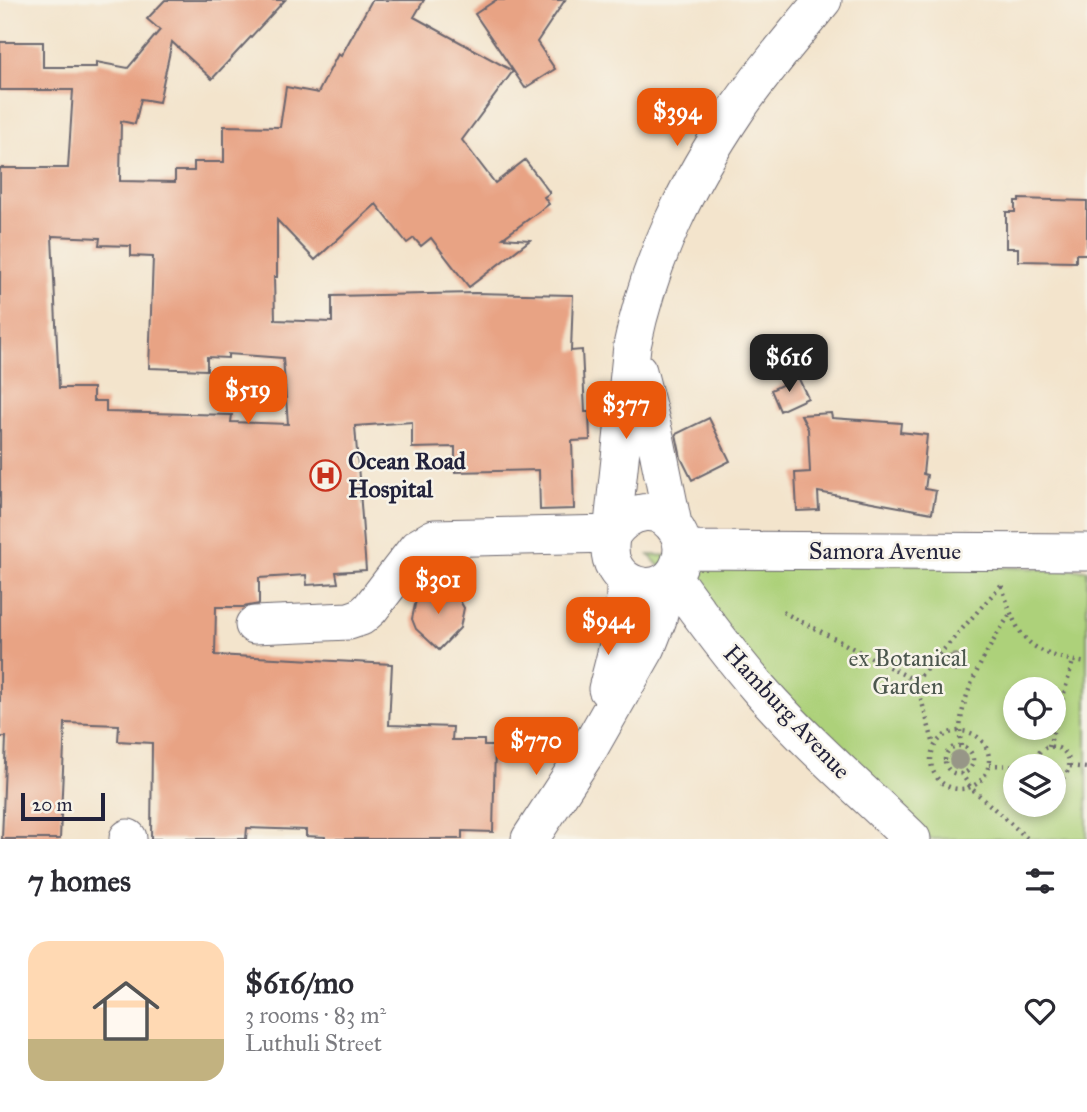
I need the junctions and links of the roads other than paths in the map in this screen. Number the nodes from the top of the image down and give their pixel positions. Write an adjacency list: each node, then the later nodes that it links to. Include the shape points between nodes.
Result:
1 (822, 0): 2 (street, via 738,107 680,203 657,256)
2 (632, 346): 3 (street); 5 (street, via 656,442)
3 (612, 534): 5 (street, Samora Avenue, via 632,515 661,515); 6 (street, via 610,560); 7 (street, via 434,538 417,548 361,617)
4 (1087, 552): 5 (street, Samora Avenue)
5 (673, 558): 6 (street, Samora Avenue, via 644,587); 8 (street, via 647,647); 10 (street, Hamburg Avenue, via 723,645 761,691)
6 (625, 580): 8 (street, via 622,636)
7 (254, 625)
8 (590, 747): 9 (street)
9 (530, 839)
10 (912, 839)

